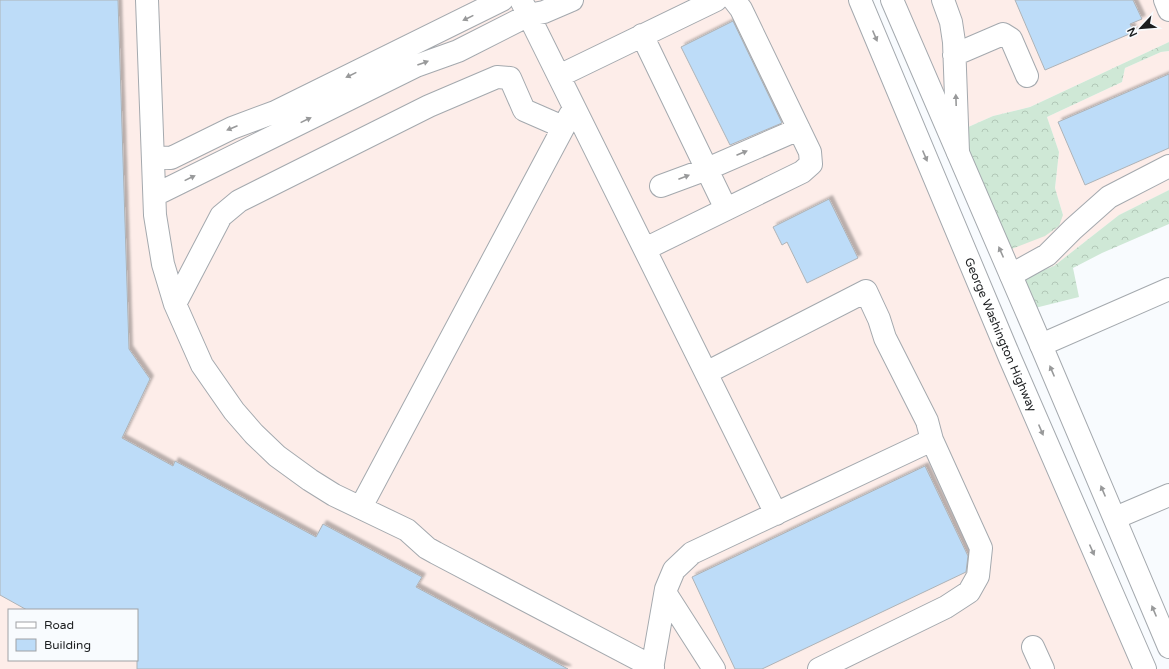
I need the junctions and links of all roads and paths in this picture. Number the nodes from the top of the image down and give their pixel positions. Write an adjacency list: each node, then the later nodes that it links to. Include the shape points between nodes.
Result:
1 (502, 0): 20 (main road, one-way to 20, via 275,112 232,128 171,158)
2 (572, 0): 10 (main road, via 560,6)
3 (716, 0): 12 (main road)
4 (734, 0): 18 (main road, via 741,9)
5 (860, 0): 44 (main road, George Washington Highway, one-way to 44, via 1035,416)
6 (892, 0): 19 (main road)
7 (944, 0): 13 (main road, via 951,22)
8 (1165, 0): 11 (main road)
9 (153, 3): 20 (main road)
10 (525, 8): 14 (main road); 24 (main road, one-way to 10, via 416,66 458,51)
11 (1169, 10)
12 (642, 35): 14 (main road); 22 (main road)
13 (954, 55): 15 (main road, via 1003,34 1011,39); 19 (main road, one-way to 13)
14 (559, 76): 16 (main road)
15 (1027, 76)
16 (574, 106): 17 (main road); 26 (main road)
17 (563, 127): 29 (main road, via 524,110 510,78 497,77 429,106 239,201 221,216); 34 (main road)
18 (799, 129): 22 (main road, one-way to 18); 25 (main road, via 810,152 811,164 802,172)
19 (958, 153): 27 (main road, one-way to 19)
20 (153, 157): 24 (main road)
21 (1169, 166): 27 (main road, via 1109,197 1047,255)
22 (707, 169): 23 (main road, one-way to 22); 25 (main road)
23 (661, 186)
24 (155, 195): 29 (main road, via 155,215 163,264)
25 (726, 209): 26 (main road)
26 (645, 250): 31 (main road)
27 (1011, 275): 30 (main road)
28 (1169, 289): 30 (main road)
29 (175, 304): 34 (main road, via 202,365 234,411 254,434 277,456 310,480)
30 (1041, 345): 36 (main road, one-way to 30)
31 (706, 373): 32 (main road, via 866,291 885,338 927,421); 35 (main road)
32 (932, 440): 35 (main road); 42 (main road, via 981,548 978,576 969,592 946,607)
33 (1169, 495): 36 (main road)
34 (361, 508): 40 (main road, via 407,530 436,553)
35 (776, 514): 37 (main road, via 692,553 674,570)
36 (1115, 518): 38 (main road, one-way to 36)
37 (666, 594): 40 (main road); 41 (main road)
38 (1169, 646)
39 (1033, 647): 43 (main road)
40 (652, 668)
41 (714, 669)
42 (819, 669)
43 (1043, 669)
44 (1145, 669)

